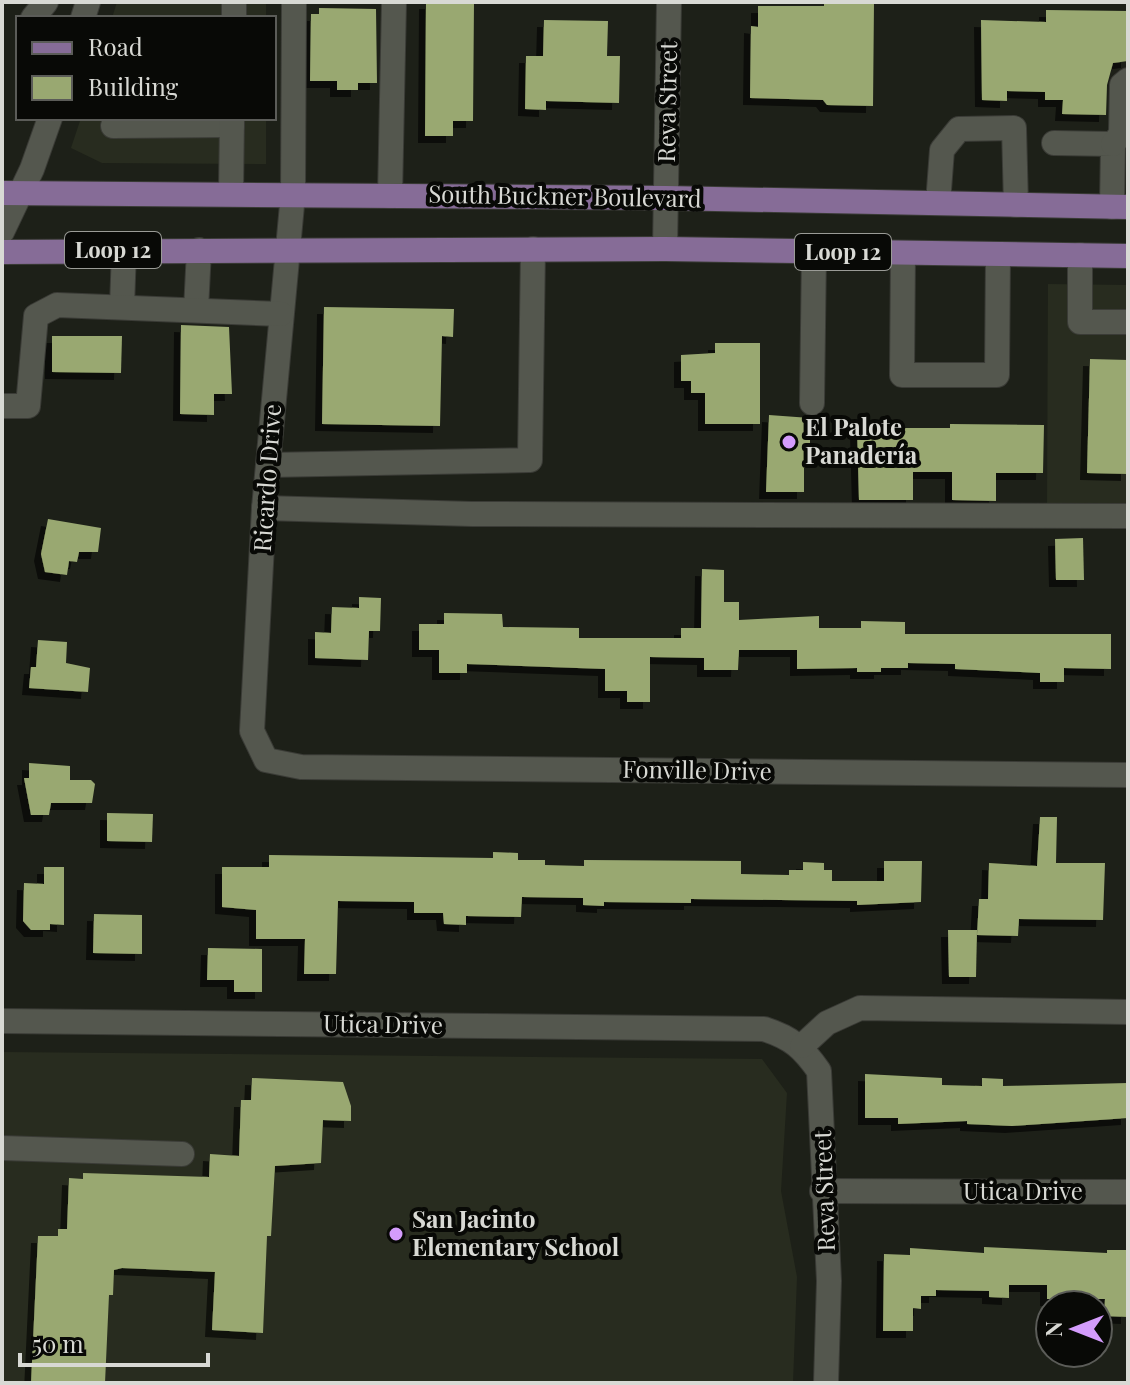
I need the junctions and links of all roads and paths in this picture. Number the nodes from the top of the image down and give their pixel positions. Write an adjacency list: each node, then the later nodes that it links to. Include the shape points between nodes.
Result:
1 (294, 2): 12 (street, Ricardo Drive)
2 (394, 2): 13 (street)
3 (669, 2): 14 (street, Reva Street)
4 (1128, 80): 9 (street, via 1122,85 1121,134)
5 (49, 120): 10 (street)
6 (232, 122): 7 (street); 11 (street)
7 (113, 126)
8 (1054, 143): 9 (street)
9 (1113, 144): 17 (street)
10 (11, 193): 11 (main road, South Buckner Boulevard / Loop 12); 18 (street)
11 (231, 194): 12 (main road, South Buckner Boulevard / Loop 12)
12 (293, 194): 13 (main road, South Buckner Boulevard / Loop 12); 19 (street, Ricardo Drive)
13 (390, 196): 14 (main road, South Buckner Boulevard / Loop 12)
14 (666, 198): 15 (main road, South Buckner Boulevard / Loop 12); 21 (street, Reva Street)
15 (938, 203): 16 (main road, South Buckner Boulevard / Loop 12); 16 (street, via 942,150 959,129 1014,128)
16 (1016, 205): 17 (main road, South Buckner Boulevard / Loop 12)
17 (1120, 207)
18 (2, 232)
19 (288, 249): 20 (main road, Loop 12); 23 (main road, Loop 12); 32 (street, Ricardo Drive)
20 (533, 249): 21 (main road, Loop 12); 36 (street, via 530,460)
21 (665, 249): 25 (main road, Loop 12)
22 (124, 250): 23 (main road, Loop 12); 24 (main road, Loop 12); 30 (street)
23 (199, 250): 31 (street)
24 (2, 252)
25 (814, 252): 26 (main road, Loop 12); 34 (street)
26 (903, 253): 27 (main road, Loop 12); 27 (street, via 902,375 997,375)
27 (998, 254): 28 (main road, Loop 12)
28 (1080, 255): 29 (main road, Loop 12); 33 (street, via 1080,322)
29 (1128, 256)
30 (122, 307): 31 (street); 35 (street, via 57,305 36,316 28,406)
31 (196, 310): 32 (street)
32 (281, 314): 36 (street, Ricardo Drive)
33 (1128, 322)
34 (812, 403)
35 (2, 406)
36 (268, 465): 37 (street, Ricardo Drive)
37 (264, 508): 38 (street, via 472,514); 39 (street, Ricardo Drive, via 252,731)
38 (1128, 516)
39 (266, 760): 40 (street, Fonville Drive, via 301,767)
40 (1128, 775)
41 (1128, 1012): 43 (street, via 860,1008 827,1023)
42 (2, 1021): 43 (street, Utica Drive, via 764,1029)
43 (802, 1046): 46 (street, Reva Street, via 819,1071)
44 (2, 1148): 45 (street)
45 (182, 1154)
46 (822, 1191): 47 (street, Utica Drive); 48 (street, Reva Street, via 829,1281)
47 (1128, 1192)
48 (826, 1383)

